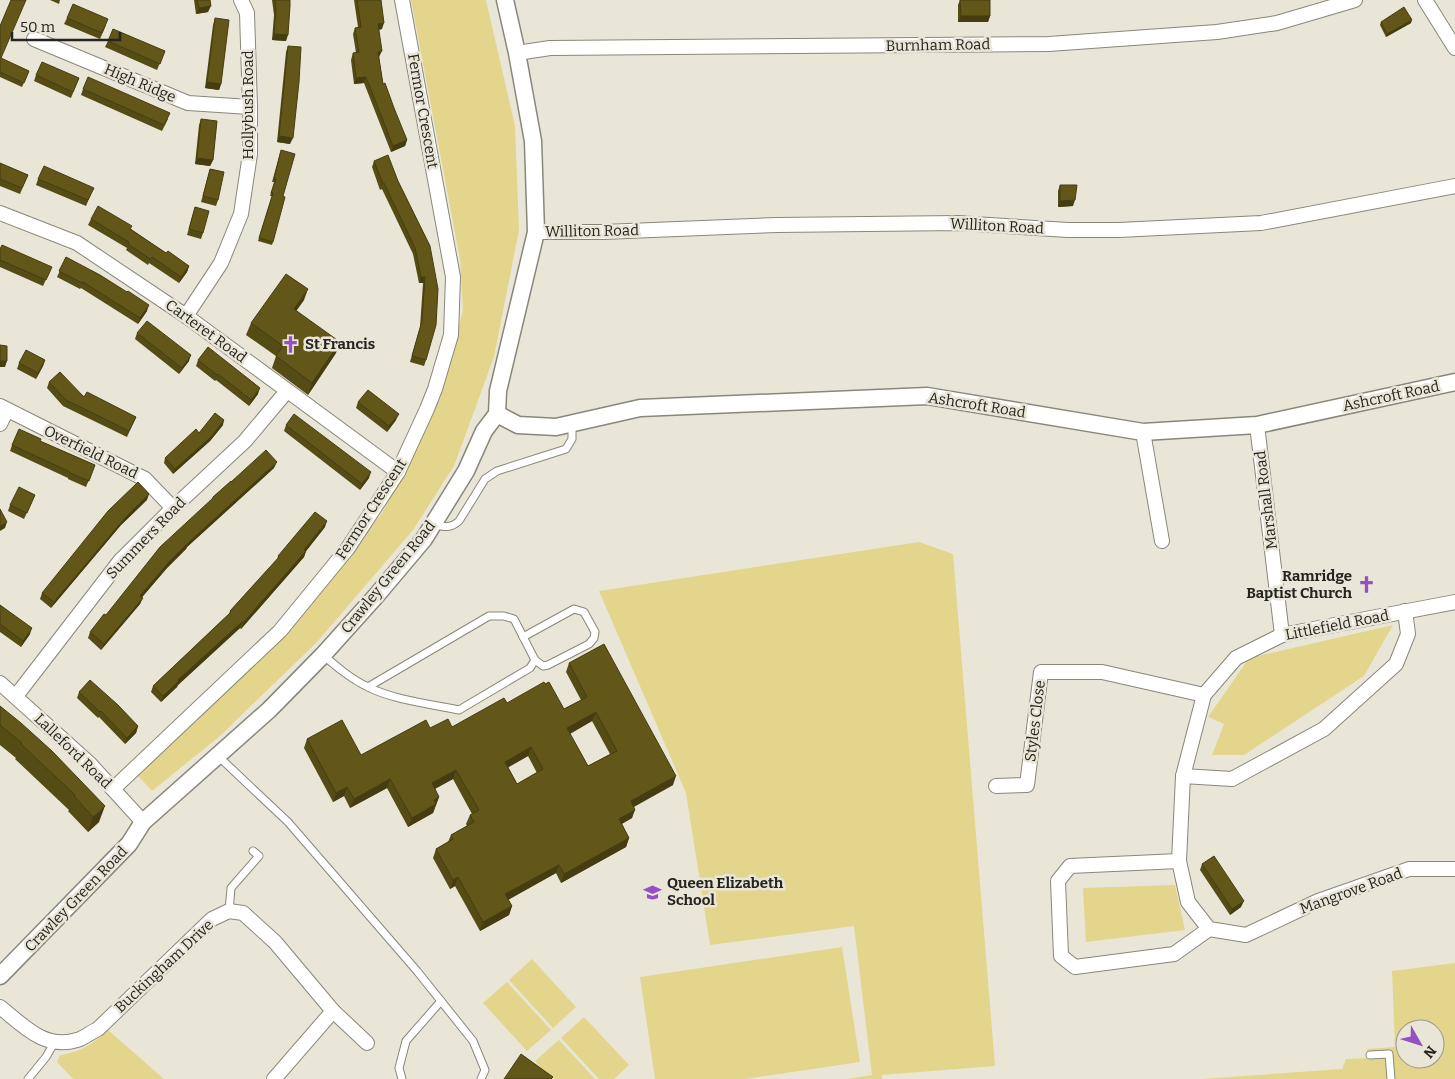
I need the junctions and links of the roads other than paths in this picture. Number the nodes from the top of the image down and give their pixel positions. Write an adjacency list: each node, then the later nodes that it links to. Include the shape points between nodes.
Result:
1 (241, 0): 9 (street, Hollybush Road, via 247,13)
2 (402, 0): 22 (street, Fermor Crescent, via 454,277 451,335 432,396)
3 (505, 0): 8 (street)
4 (1355, 0): 8 (street, Burnham Road, via 1277,23 1217,32 1049,44 550,48)
5 (1425, 0): 7 (street)
6 (34, 39): 9 (street, High Ridge, via 188,103)
7 (1455, 48)
8 (517, 54): 12 (street, via 533,141)
9 (250, 107): 13 (street, Hollybush Road, via 250,154 241,214 221,263)
10 (1455, 186): 12 (street, Williton Road, via 1261,222 1119,230 949,224)
11 (0, 213): 13 (street, Carteret Road, via 77,243)
12 (536, 232): 17 (street, via 498,391)
13 (186, 316): 15 (street, Carteret Road)
14 (1455, 382): 20 (street, Ashcroft Road)
15 (286, 391): 22 (street, Carteret Road); 23 (street, Summers Road, via 245,441)
16 (3, 408): 18 (street); 23 (street, Overfield Road, via 144,478)
17 (497, 414): 19 (street, Ashcroft Road, via 518,425 556,428); 24 (street, Crawley Green Road, via 484,431 466,471)
18 (0, 424)
19 (572, 424): 21 (street, Ashcroft Road, via 640,408 927,396); 24 (lane, via 572,439 566,449 497,471 485,479 454,526)
20 (1257, 425): 21 (street, Ashcroft Road); 28 (street, Marshall Road)
21 (1143, 432): 25 (street)
22 (398, 472): 39 (street, Fermor Crescent, via 348,548 280,631)
23 (173, 508): 35 (street, Summers Road, via 120,561)
24 (433, 524): 30 (street, Crawley Green Road, via 424,539)
25 (1162, 542)
26 (1455, 602): 27 (street, Littlefield Road)
27 (1405, 611): 28 (street, Littlefield Road); 37 (street, via 1408,634 1396,664 1324,729 1232,779)
28 (1282, 635): 34 (street, Littlefield Road, via 1236,658)
29 (523, 637): 31 (lane); 31 (lane, via 574,609 584,612 595,632 588,644 548,665 543,666); 33 (lane, via 514,619 489,616)
30 (323, 655): 33 (lane, via 341,671); 36 (street, Crawley Green Road)
31 (535, 660): 33 (lane, via 530,668 458,710)
32 (0, 683): 35 (street, Lalleford Road)
33 (368, 687)
34 (1204, 695): 37 (street, Littlefield Road); 38 (street, Styles Close, via 1102,672 1041,672 1027,785)
35 (16, 696): 39 (street, Lalleford Road)
36 (218, 756): 40 (street, Crawley Green Road); 47 (lane, via 288,822)
37 (1183, 776): 42 (street)
38 (996, 786)
39 (113, 789): 40 (street, Lalleford Road)
40 (142, 822): 46 (street, Crawley Green Road, via 130,844)
41 (253, 851): 44 (lane, via 259,856 231,888)
42 (1179, 860): 45 (street, via 1188,902); 45 (street, via 1070,866 1058,881 1061,956 1075,967 1174,954)
43 (1455, 869): 45 (street, Mangrove Road, via 1409,870 1318,900 1246,935)
44 (229, 911): 49 (street, Buckingham Drive, via 243,913 275,942); 50 (street, Buckingham Drive, via 212,919 98,1029 77,1040)
45 (1209, 928)
46 (0, 976)
47 (441, 1001): 55 (lane, via 406,1041 399,1068); 56 (lane, via 473,1042 485,1070)
48 (0, 1007): 50 (street, via 36,1036)
49 (333, 1011): 51 (street, Buckingham Drive); 54 (street)
50 (54, 1043): 53 (lane)
51 (367, 1043)
52 (1370, 1055): 57 (lane, via 1389,1054)
53 (28, 1079)
54 (274, 1079)
55 (402, 1079)
56 (481, 1079)
57 (1391, 1079)

